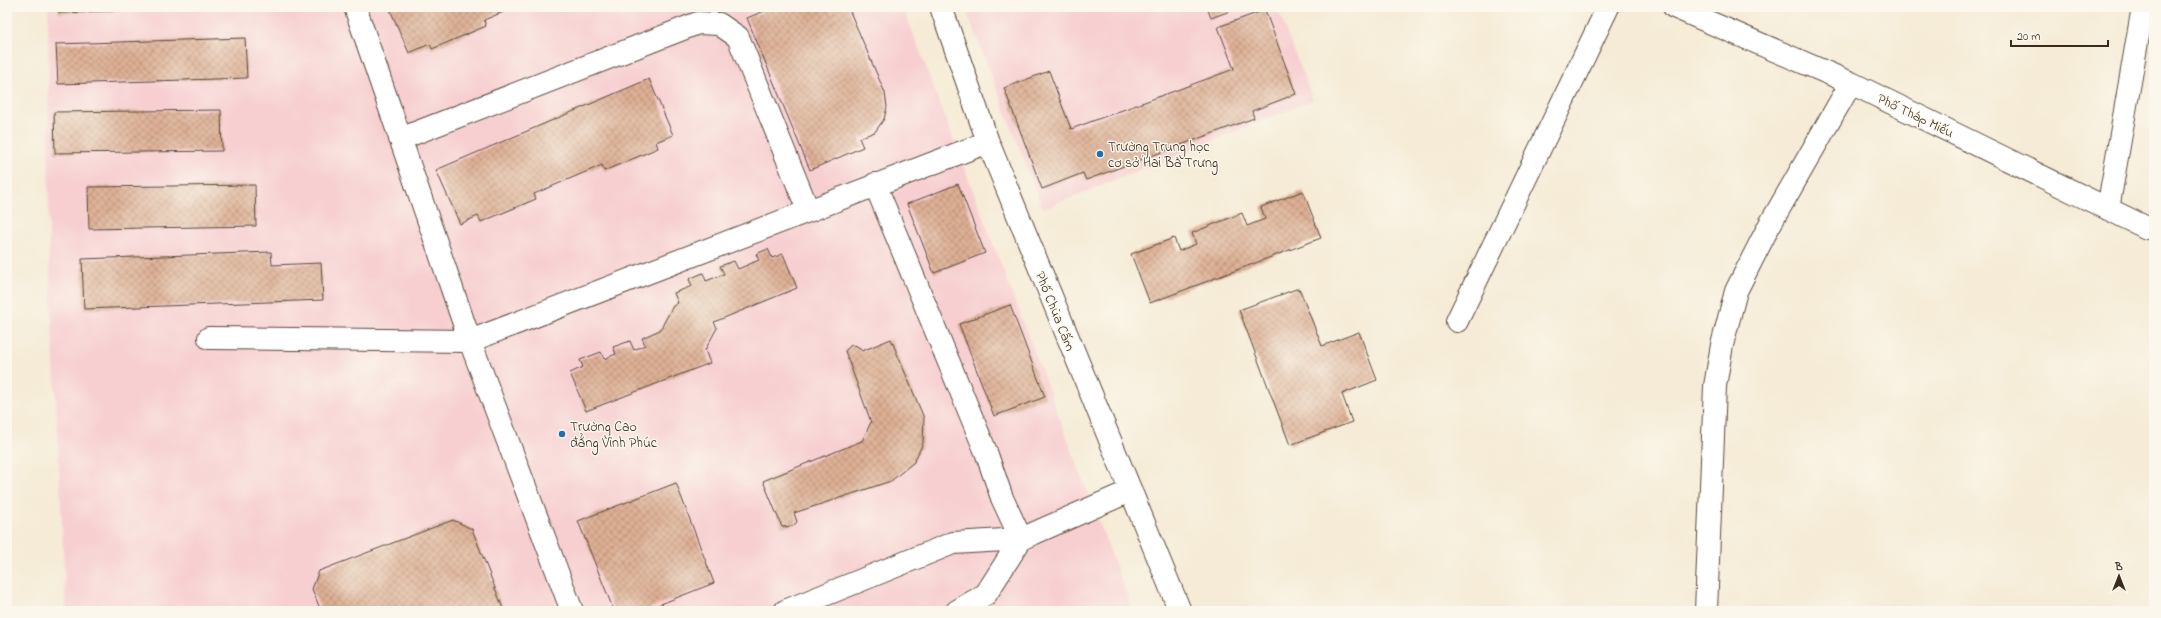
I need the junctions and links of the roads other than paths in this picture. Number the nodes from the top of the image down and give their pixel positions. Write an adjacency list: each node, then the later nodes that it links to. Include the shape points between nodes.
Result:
1 (354, 7): 7 (street)
2 (941, 7): 8 (street, Phố Chùa Cấm)
3 (1608, 7): 13 (street)
4 (1674, 7): 6 (street, Phố Tháp Miếu)
5 (2143, 7): 10 (street)
6 (1851, 83): 10 (street, Phố Tháp Miếu); 22 (street, via 1769,226 1736,291 1722,345 1715,386)
7 (400, 139): 11 (street, via 698,23 719,24 738,36); 15 (street)
8 (988, 142): 9 (street); 16 (street, Phố Chùa Cấm)
9 (876, 184): 11 (street); 17 (street, via 986,452 1002,498)
10 (2108, 209): 12 (street, Phố Tháp Miếu, via 2147,228)
11 (808, 210): 15 (street)
12 (2154, 227)
13 (1456, 321)
14 (209, 338): 15 (street)
15 (470, 340): 18 (street)
16 (1130, 492): 17 (street); 21 (street, Phố Chùa Cấm)
17 (1021, 539): 19 (street, via 953,543); 20 (street, via 986,594)
18 (572, 611)
19 (785, 611)
20 (957, 611)
21 (1180, 611)
22 (1706, 611)

